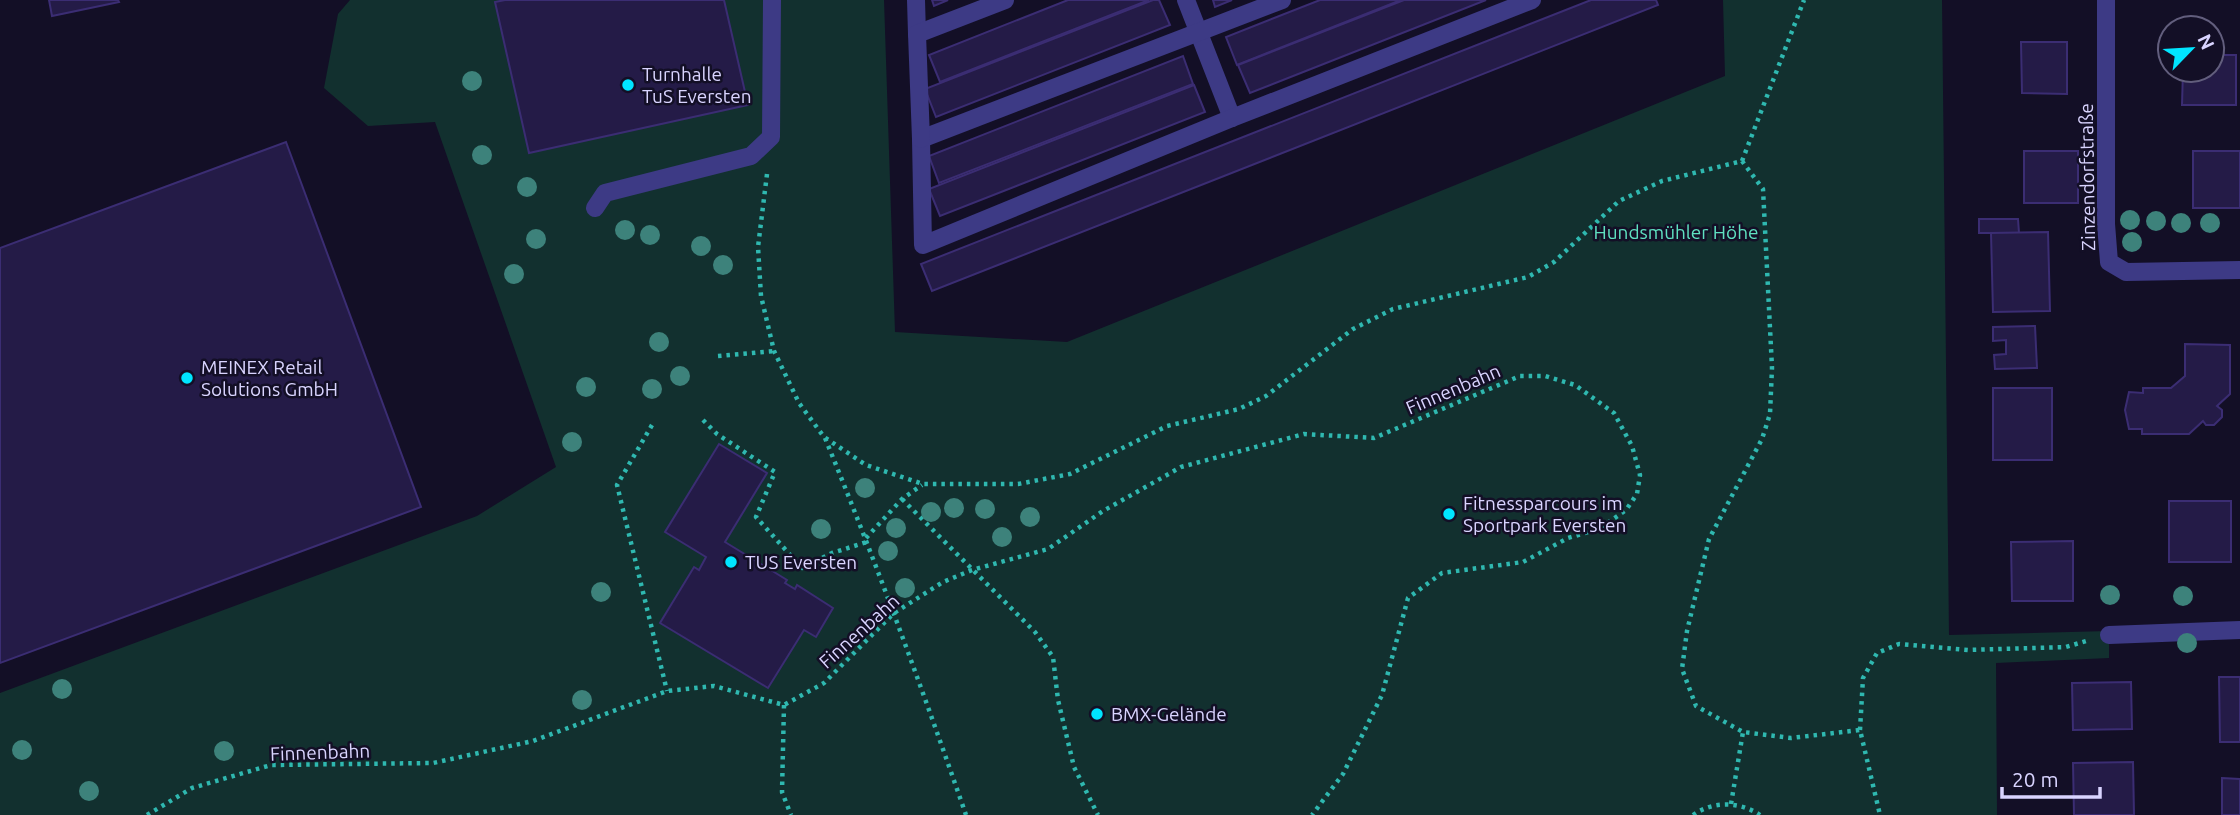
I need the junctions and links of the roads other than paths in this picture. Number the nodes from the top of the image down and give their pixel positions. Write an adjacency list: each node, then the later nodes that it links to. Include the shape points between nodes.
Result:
1 (772, 0): 12 (street, via 771,137 751,156 605,193)
2 (916, 0): 9 (street)
3 (1005, 0): 9 (street)
4 (1186, 0): 8 (street)
5 (1282, 0): 8 (street)
6 (1532, 0): 10 (street)
7 (2106, 0): 13 (street, Zinzendorfstraße, via 2109,262 2126,272)
8 (1199, 32): 10 (street); 11 (street)
9 (917, 34): 11 (street)
10 (1232, 118): 11 (street, via 923,245)
11 (921, 139)
12 (595, 208)
13 (2240, 270)
14 (2240, 630): 15 (street)
15 (2109, 635)

